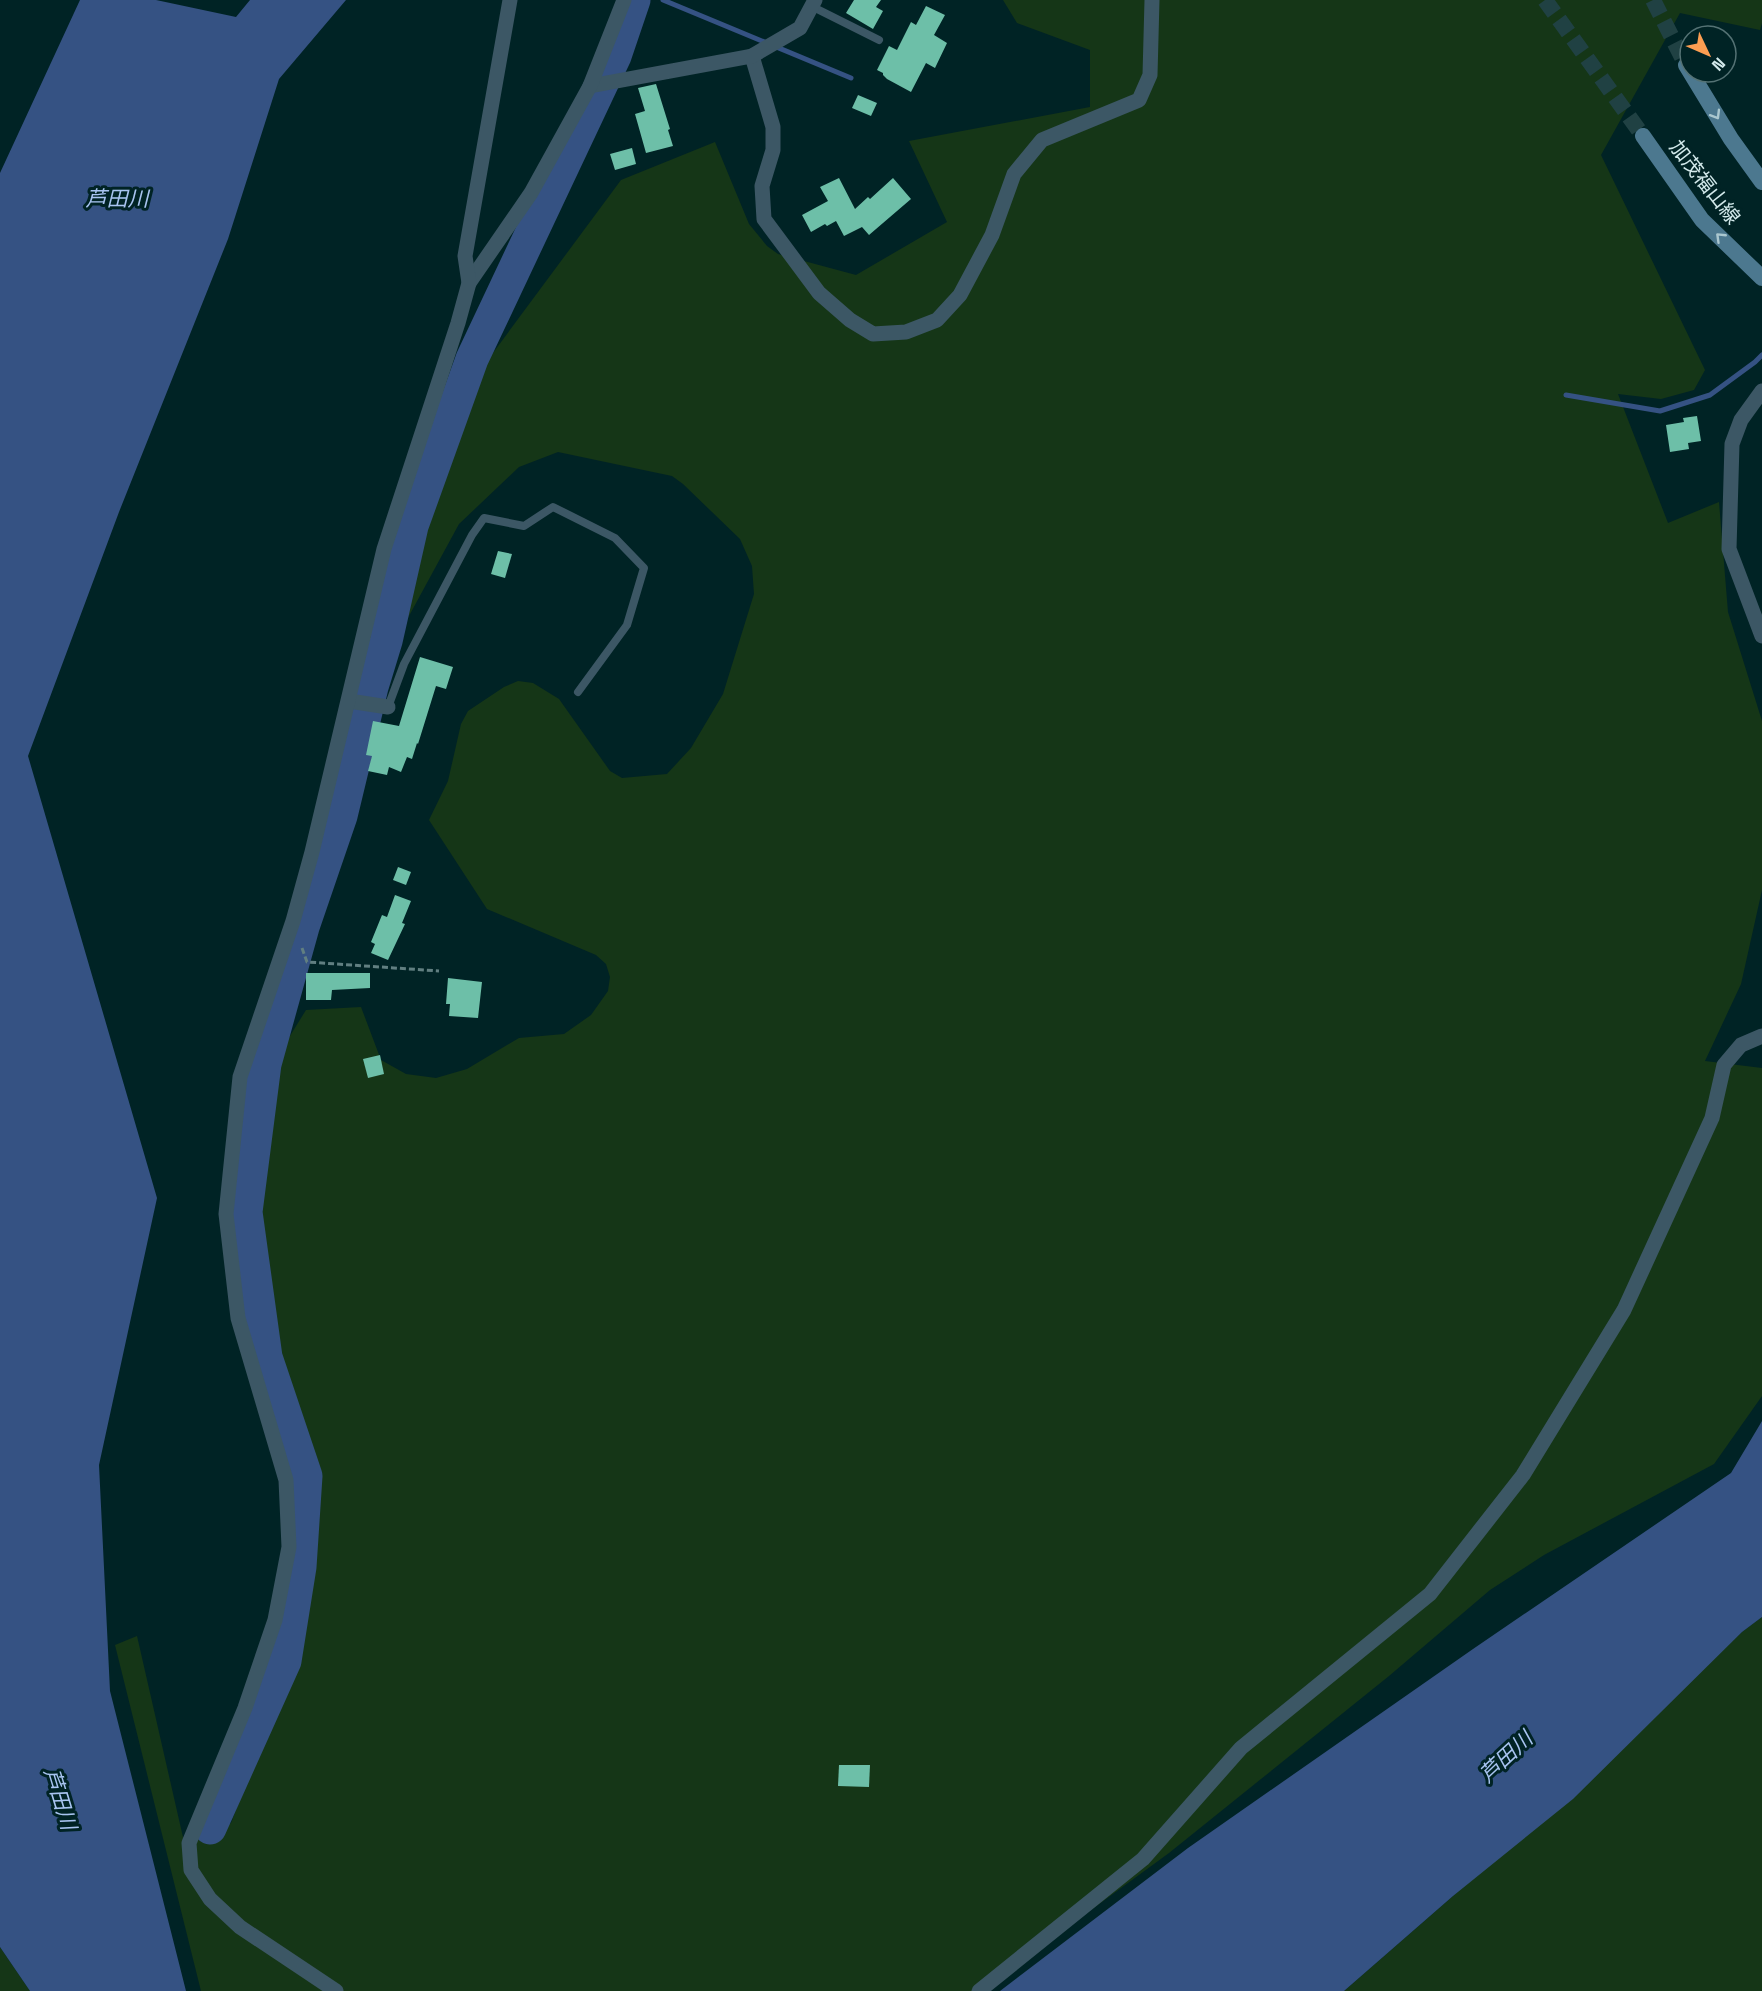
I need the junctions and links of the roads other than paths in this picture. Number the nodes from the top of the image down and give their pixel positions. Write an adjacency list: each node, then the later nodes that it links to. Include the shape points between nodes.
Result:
1 (510, 0): 12 (street, via 465,256)
2 (624, 0): 8 (street)
3 (1152, 0): 6 (street, via 1150,75 1139,100 1042,140 1014,174 992,235 960,295 937,320 906,332 873,334 850,320 819,293 764,219 762,186 773,150 773,127)
4 (814, 3): 5 (lane); 6 (street, via 800,28)
5 (879, 40)
6 (758, 53): 8 (street)
7 (1698, 84): 10 (main road, one-way to 10)
8 (590, 86): 12 (street, via 531,193)
9 (1643, 136): 11 (main road, 加茂福山線, one-way to 9, via 1702,219)
10 (1762, 183)
11 (1762, 278)
12 (469, 283): 16 (street, via 384,549)
13 (1762, 391): 14 (street, via 1741,420 1731,444 1729,549)
14 (1762, 636)
15 (578, 692): 17 (lane, via 627,625 644,568 615,538 553,507 524,526 484,518 404,664)
16 (349, 701): 17 (street); 19 (street, via 293,921 240,1077 226,1214 238,1318 286,1480 289,1546 276,1620 245,1708 189,1843 191,1870 210,1899 240,1927)
17 (388, 707)
18 (1762, 1036): 20 (street, via 1741,1045 1724,1065 1712,1118 1624,1310 1524,1475 1430,1594 1240,1748 1143,1859)
19 (336, 1991)
20 (979, 1991)

